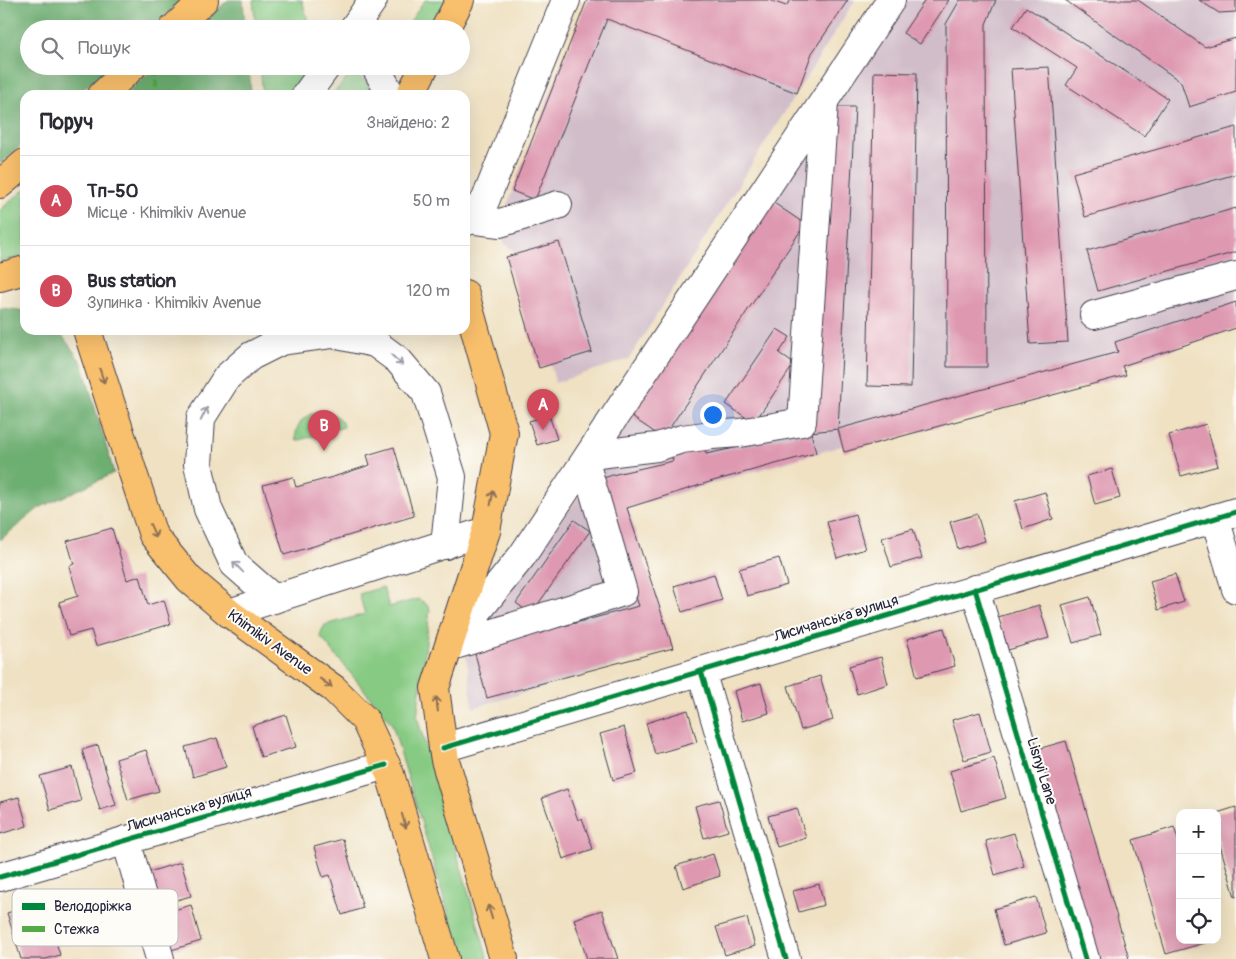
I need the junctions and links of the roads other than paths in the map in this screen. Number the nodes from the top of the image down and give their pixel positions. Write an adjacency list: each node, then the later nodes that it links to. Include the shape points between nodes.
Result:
1 (204, 0): 5 (main road)
2 (460, 0): 6 (main road)
3 (566, 0): 19 (street, via 485,201)
4 (891, 0): 15 (street)
5 (183, 20)
6 (450, 20)
7 (123, 75): 11 (main road)
8 (320, 75): 12 (street)
9 (380, 75): 13 (street)
10 (420, 75): 14 (main road)
11 (107, 90)
12 (309, 90)
13 (388, 90)
14 (413, 90)
15 (824, 101): 29 (street); 29 (street, via 802,422 682,439 657,447)
16 (20, 167): 17 (main road)
17 (0, 184)
18 (558, 205): 20 (street, via 500,222)
19 (470, 217)
20 (470, 220)
21 (20, 271): 23 (main road)
22 (1236, 276): 25 (street)
23 (0, 277)
24 (470, 312): 31 (main road, one-way to 24, via 504,433)
25 (1094, 315)
26 (90, 335): 36 (main road, Khimikiv Avenue, one-way to 36, via 153,535 189,579)
27 (326, 335): 35 (street, one-way to 27, via 234,564 208,509 198,464 201,418 227,378 251,356 282,341)
28 (338, 335): 32 (street, one-way to 32, via 375,343 398,360 426,393 452,477)
29 (588, 458): 37 (street, via 522,556); 37 (street, via 623,592)
30 (1226, 515): 33 (street); 34 (street, Лисичанська вулиця)
31 (486, 531): 32 (street); 37 (main road)
32 (445, 545): 35 (street)
33 (1236, 588)
34 (975, 589): 38 (street, Лисичанська вулиця); 49 (street, Lisnyi Lane)
35 (274, 599): 36 (street)
36 (229, 613): 40 (main road, Khimikiv Avenue, one-way to 40, via 334,688 365,720)
37 (449, 647): 39 (main road, one-way to 37, via 436,688)
38 (701, 671): 39 (street, Лисичанська вулиця); 48 (street)
39 (443, 748): 47 (main road, one-way to 39)
40 (386, 764): 41 (street, Лисичанська вулиця); 46 (main road, Khimikiv Avenue, one-way to 46)
41 (126, 840): 42 (street, Лисичанська вулиця); 43 (street)
42 (0, 877)
43 (140, 889)
44 (156, 946): 45 (street)
45 (160, 959)
46 (445, 959)
47 (504, 959)
48 (786, 959)
49 (1085, 959)

